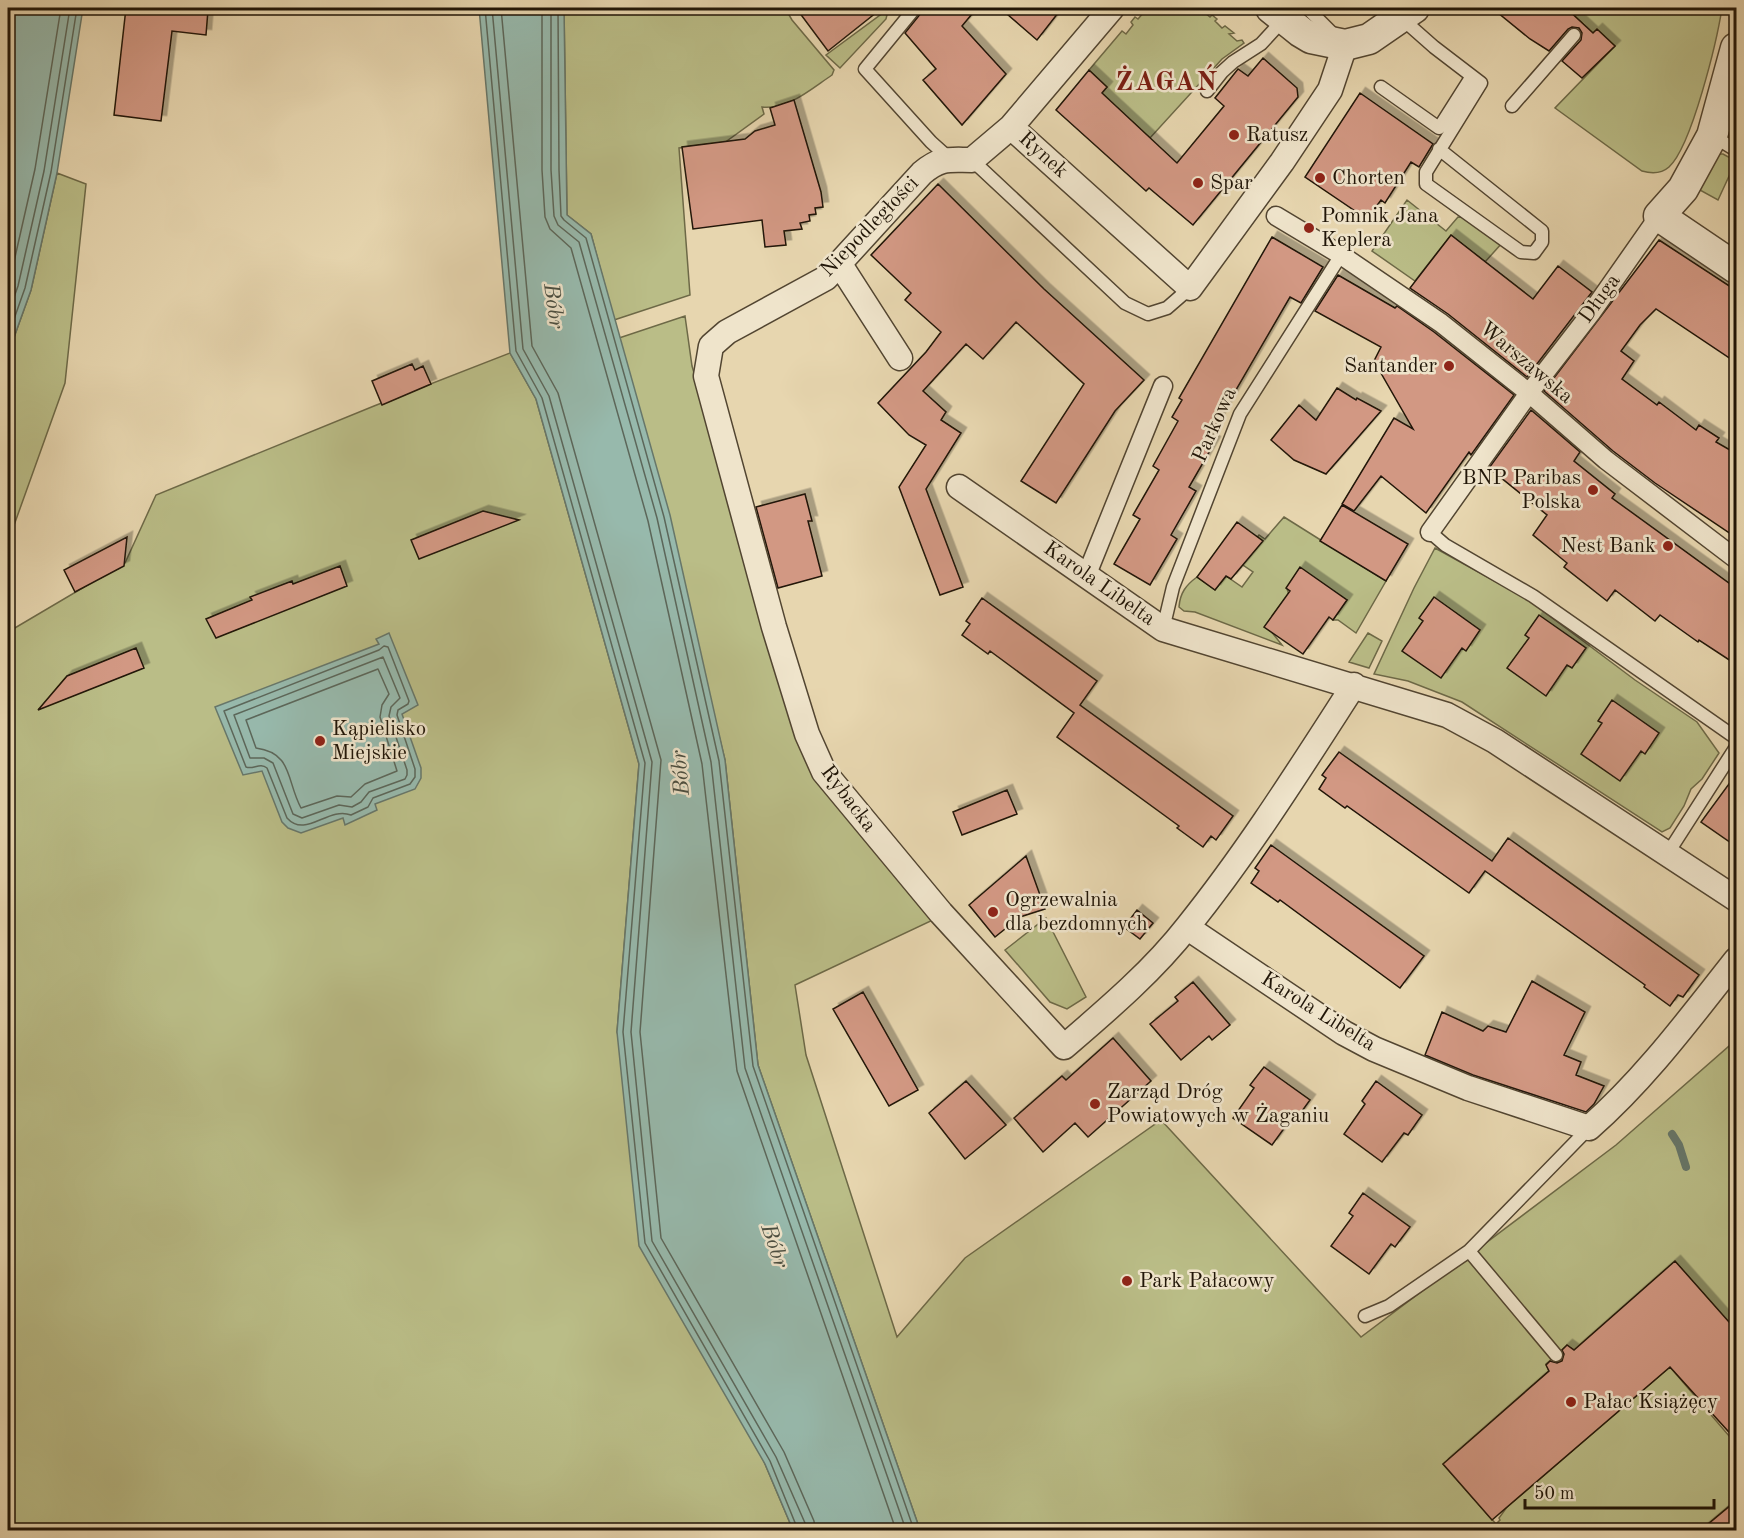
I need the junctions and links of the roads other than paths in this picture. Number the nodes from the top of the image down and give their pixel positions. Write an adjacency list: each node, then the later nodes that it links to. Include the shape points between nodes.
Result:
1 (915, 8): 15 (lane, via 865,69 931,142)
2 (1112, 8): 12 (street, Rynek)
3 (1287, 11): 6 (street, via 1311,38); 10 (lane, via 1261,44 1227,67)
4 (1407, 12): 6 (street, via 1369,39); 8 (lane, via 1434,47)
5 (1574, 34): 11 (lane)
6 (1345, 45): 21 (street, via 1330,90)
7 (1737, 48): 13 (street, Długa)
8 (1477, 79): 9 (lane, via 1438,128); 14 (lane)
9 (1381, 87)
10 (1207, 91)
11 (1512, 106)
12 (1011, 127): 15 (street, Niepodległości); 21 (street, Rynek)
13 (1724, 143): 17 (street, Długa)
14 (1439, 149): 14 (lane, via 1426,172 1426,184 1521,252 1534,253 1542,242 1542,231)
15 (962, 160): 19 (street, Niepodległości, via 934,162 922,172); 21 (lane, via 1125,303 1148,314 1167,308)
16 (1276, 216): 18 (street, Warszawska)
17 (1659, 216): 20 (street); 25 (street, Długa)
18 (1341, 255): 25 (street, Warszawska, via 1441,323); 30 (lane, Parkowa, via 1240,414 1173,587)
19 (839, 263): 22 (street, Niepodległości, via 826,278); 23 (street)
20 (1737, 268)
21 (1190, 288)
22 (726, 332): 36 (street, Rybacka, via 711,346 706,376 807,734 828,779 941,913 1064,1047 1120,999)
23 (900, 358)
24 (1163, 386): 29 (street)
25 (1529, 393): 27 (street, Długa); 28 (street, Warszawska, via 1606,460)
26 (959, 487): 29 (street, Karola Libelta)
27 (1430, 532): 32 (lane, via 1445,545 1533,596)
28 (1737, 559)
29 (1087, 574): 30 (street, Karola Libelta)
30 (1163, 629): 31 (street, Karola Libelta)
31 (1354, 686): 34 (street, Karola Libelta, via 1424,706 1471,727); 36 (street, via 1279,802)
32 (1737, 738)
33 (1737, 747): 34 (lane)
34 (1668, 853): 35 (street, Karola Libelta)
35 (1737, 899)
36 (1188, 928): 38 (street, Karola Libelta, via 1374,1049 1468,1088)
37 (1737, 960): 38 (street, via 1679,1032)
38 (1589, 1128): 39 (lane)
39 (1469, 1251): 40 (lane, via 1389,1306); 41 (lane)
40 (1365, 1316)
41 (1556, 1355)

